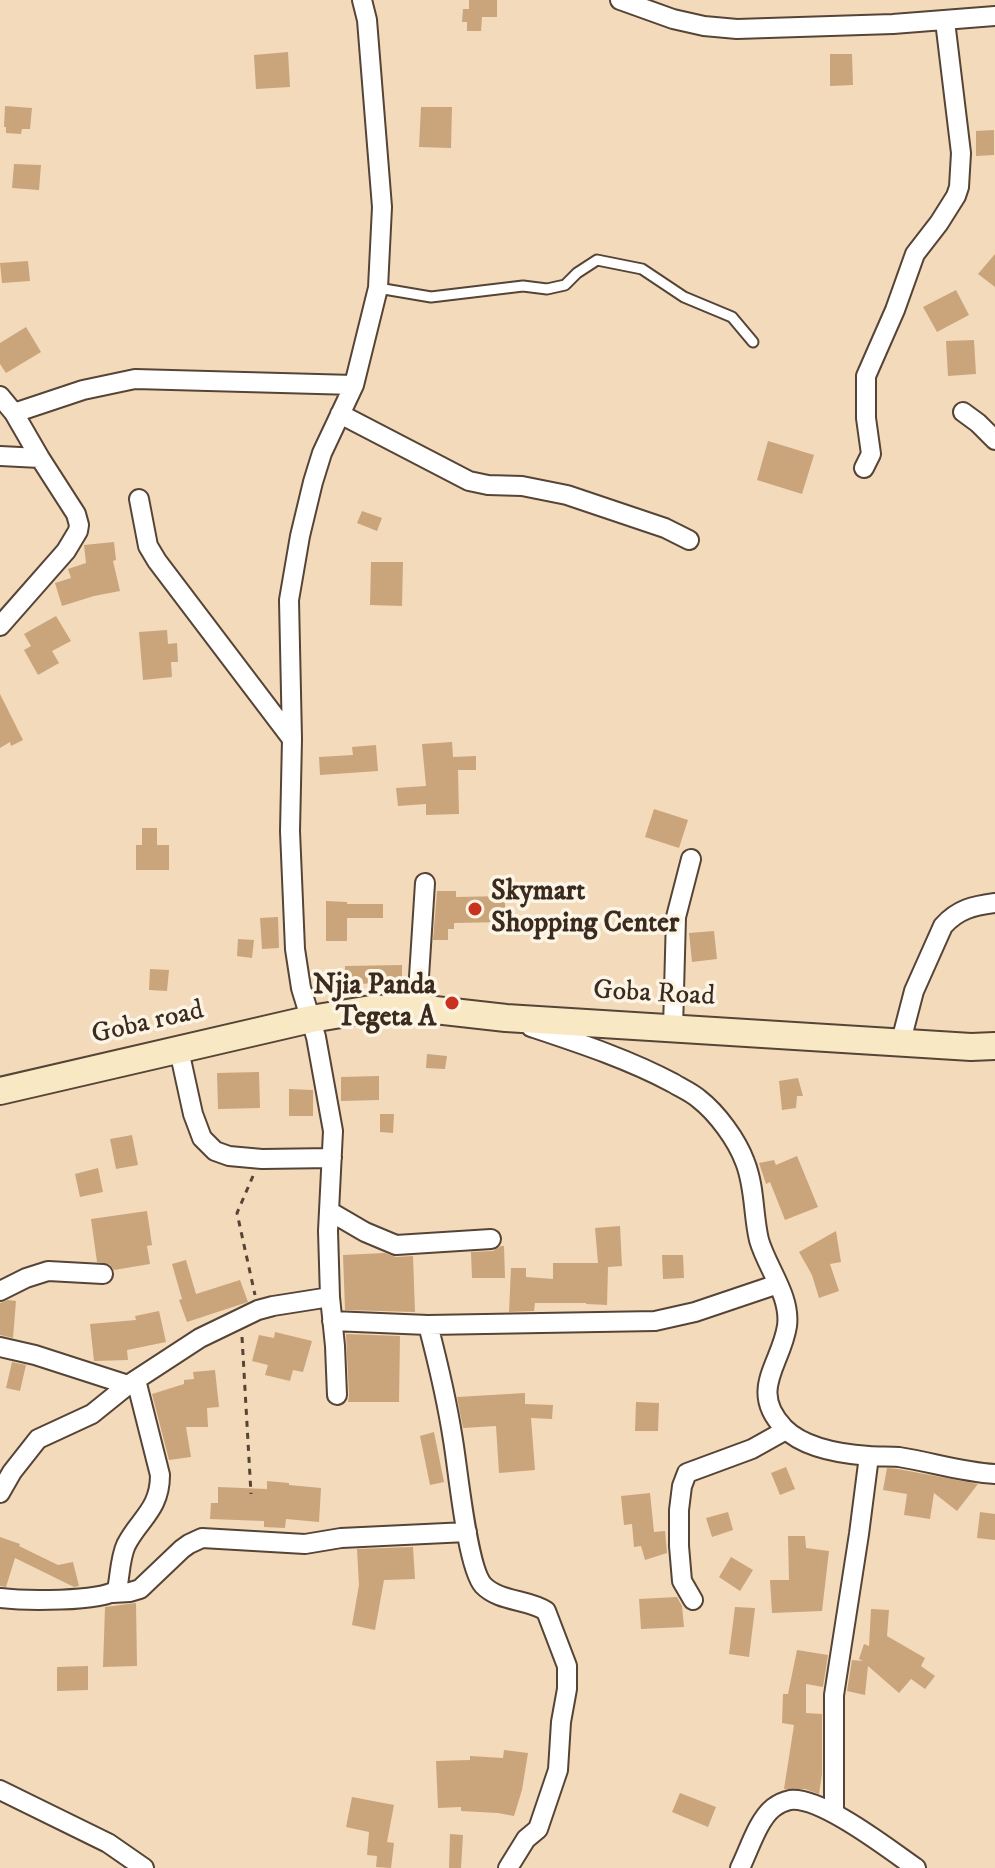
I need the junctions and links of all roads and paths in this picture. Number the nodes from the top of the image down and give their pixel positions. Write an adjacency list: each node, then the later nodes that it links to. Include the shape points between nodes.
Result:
1 (362, 0): 5 (street, via 382,207)
2 (620, 0): 4 (street, via 673,19 737,29)
3 (995, 16): 4 (street)
4 (945, 21): 15 (street, via 961,153 959,187 915,254 866,376 871,454)
5 (378, 288): 6 (lane, via 431,297 523,286 547,289 565,285 597,260 642,269 684,297 732,317); 7 (street)
6 (753, 342)
7 (354, 385): 10 (street, via 135,379); 11 (street)
8 (0, 396): 10 (street)
9 (963, 412): 12 (street)
10 (14, 413): 14 (street)
11 (340, 414): 17 (street, via 469,481 555,492); 19 (street, via 313,482 292,580)
12 (995, 440)
13 (0, 456): 14 (street)
14 (40, 458): 18 (street, via 76,514 78,531)
15 (864, 468)
16 (139, 499): 19 (street, via 148,546 157,561)
17 (689, 540)
18 (0, 626)
19 (292, 739): 25 (street, via 295,949)
20 (691, 859): 26 (street, via 676,917)
21 (425, 883): 23 (street)
22 (995, 903): 27 (street, via 965,909 943,926 914,991)
23 (417, 1008): 24 (main road, Goba Road); 25 (main road, Goba Road)
24 (506, 1018): 26 (main road, Goba Road); 36 (street, via 622,1059 698,1098 745,1162 758,1237)
25 (311, 1019): 29 (main road, Goba road); 31 (street, via 333,1131)
26 (673, 1028): 27 (main road, Goba Road)
27 (901, 1041): 28 (main road, Goba Road)
28 (995, 1046)
29 (179, 1050): 30 (main road, Goba road); 32 (street, via 202,1138 220,1154)
30 (0, 1091)
31 (332, 1158): 32 (street); 33 (street)
32 (262, 1159): 39 (path, via 237,1213)
33 (329, 1211): 34 (street, via 396,1245); 38 (street)
34 (491, 1239)
35 (103, 1274): 37 (street, via 48,1271)
36 (778, 1284): 42 (street, via 655,1321); 46 (street, via 787,1321 767,1397)
37 (0, 1291)
38 (330, 1297): 39 (street); 41 (street)
39 (258, 1310): 40 (street)
40 (241, 1318): 44 (street); 50 (path)
41 (332, 1321): 42 (street); 45 (street)
42 (428, 1325): 51 (street)
43 (0, 1347): 44 (street)
44 (132, 1383): 49 (street, via 92,1414 38,1439); 52 (street, via 160,1482 153,1505 126,1545)
45 (337, 1395)
46 (786, 1430): 47 (street, via 831,1450); 54 (street, via 687,1473 680,1498 679,1546 682,1581)
47 (869, 1456): 48 (street); 56 (street, via 834,1695)
48 (995, 1474)
49 (0, 1493)
50 (251, 1494)
51 (467, 1532): 52 (street, via 305,1544 202,1538 182,1549 140,1589); 58 (street, via 481,1583 546,1611 567,1666 558,1770 538,1829)
52 (112, 1593): 53 (street)
53 (0, 1598)
54 (693, 1600)
55 (0, 1790): 57 (street, via 108,1843)
56 (834, 1813): 59 (street, via 807,1802 790,1800 775,1806); 60 (street)
57 (144, 1868)
58 (508, 1868)
59 (740, 1868)
60 (916, 1868)

